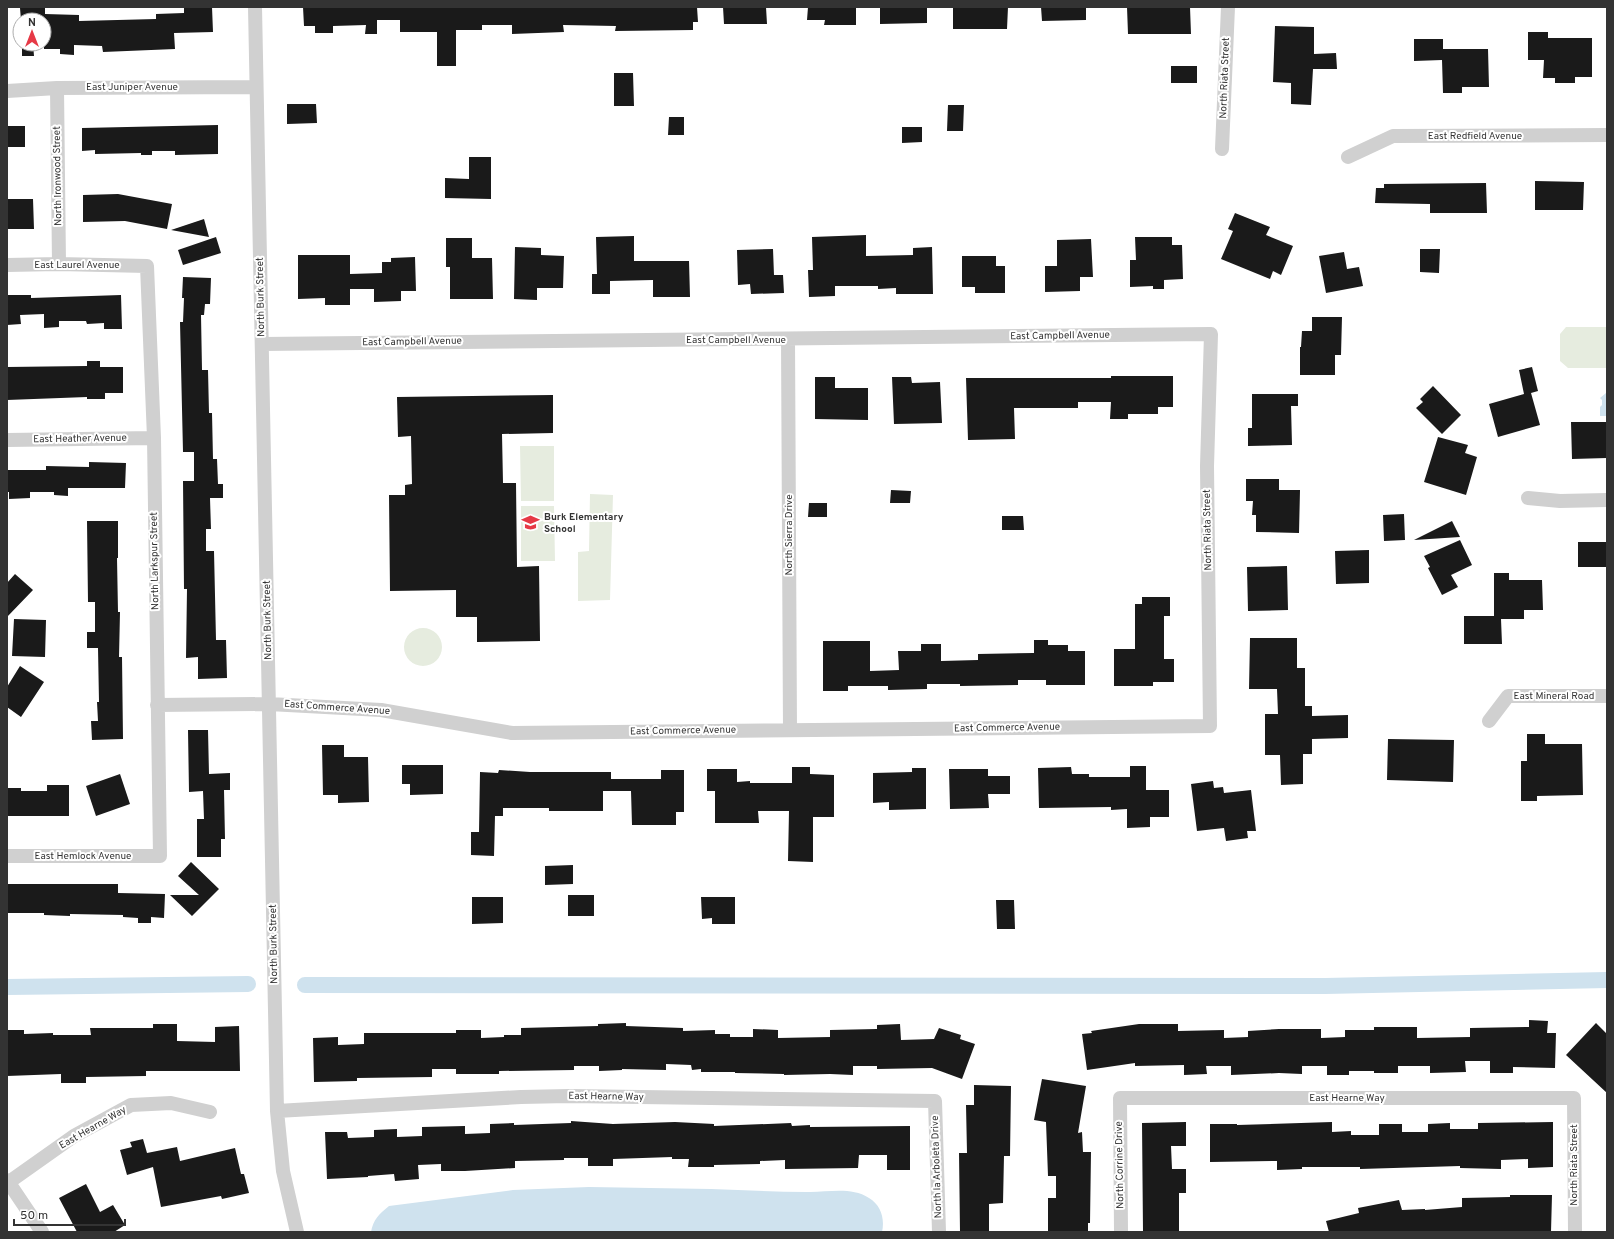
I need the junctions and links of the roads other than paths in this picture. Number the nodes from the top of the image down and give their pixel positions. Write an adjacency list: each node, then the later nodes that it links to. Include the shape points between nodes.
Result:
1 (255, 7): 3 (street, North Burk Street)
2 (1228, 7): 7 (street, North Riata Street)
3 (256, 87): 4 (street, East Juniper Avenue); 14 (street, North Burk Street)
4 (57, 88): 5 (street, East Juniper Avenue); 9 (street, North Ironwood Street)
5 (7, 91)
6 (1607, 135): 8 (street, East Redfield Avenue, via 1393,136)
7 (1222, 149)
8 (1348, 157)
9 (59, 264): 10 (street, East Laurel Avenue); 11 (street, East Laurel Avenue)
10 (7, 265)
11 (147, 266): 15 (street, North Larkspur Street)
12 (1211, 334): 13 (street, East Campbell Avenue); 23 (street, North Riata Street, via 1207,466)
13 (788, 339): 14 (street, East Campbell Avenue); 24 (street, North Sierra Drive)
14 (262, 344): 20 (street, North Burk Street)
15 (154, 438): 16 (street, East Heather Avenue); 21 (street, North Larkspur Street)
16 (7, 440)
17 (1528, 498): 18 (street)
18 (1607, 500)
19 (1607, 696): 22 (street, East Mineral Road, via 1508,696)
20 (269, 704): 21 (street, East Commerce Avenue); 24 (street, East Commerce Avenue, via 381,710 512,733); 30 (street, North Burk Street)
21 (157, 705): 26 (street, North Larkspur Street)
22 (1489, 721)
23 (1210, 726): 24 (street, East Commerce Avenue)
24 (790, 730)
25 (7, 856): 26 (street, East Hemlock Avenue)
26 (160, 856)
27 (1120, 1098): 28 (street, East Hearne Way); 36 (street, North Corrine Drive)
28 (1574, 1098): 37 (street, North Riata Street)
29 (935, 1101): 30 (street, East Hearne Way, via 569,1096); 35 (street, North la Arboleta Drive)
30 (277, 1111): 34 (street, North Burk Street, via 283,1171)
31 (210, 1112): 32 (street, East Hearne Way, via 170,1103 131,1105 74,1136)
32 (8, 1181): 33 (street)
33 (42, 1232)
34 (297, 1232)
35 (939, 1232)
36 (1121, 1232)
37 (1575, 1232)

